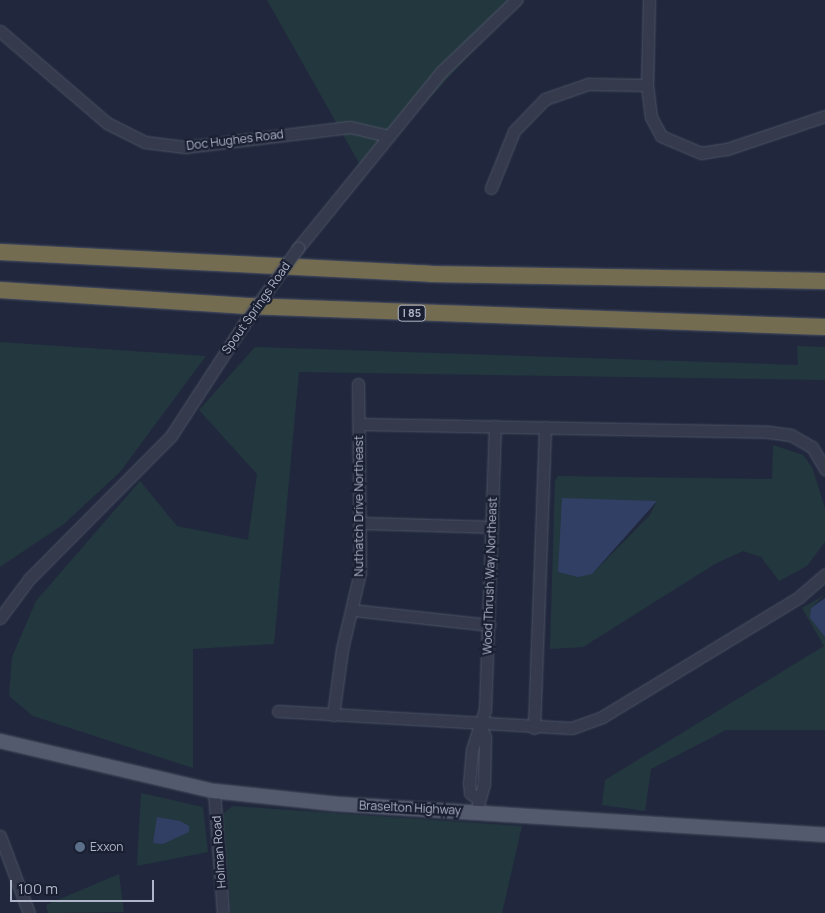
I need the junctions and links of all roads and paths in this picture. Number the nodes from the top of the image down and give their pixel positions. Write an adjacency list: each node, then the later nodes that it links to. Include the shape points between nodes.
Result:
1 (516, 0): 6 (street, Spout Springs Road, via 442,71)
2 (650, 0): 4 (street)
3 (0, 31): 6 (street, Doc Hughes Road, via 107,123 145,142 185,147 350,126)
4 (648, 86): 5 (street, via 651,116 662,136 701,153 727,149); 7 (street, via 588,84 545,99 514,131)
5 (825, 116)
6 (386, 135): 21 (street, Spout Springs Road, bridge, via 298,248 171,436 29,579)
7 (491, 188)
8 (0, 252): 9 (highway, via 420,274)
9 (825, 281)
10 (0, 290): 11 (highway, I 85, via 247,306)
11 (825, 327)
12 (358, 384): 13 (street, Nuthatch Drive Northeast)
13 (359, 424): 14 (street); 17 (street, Nuthatch Drive Northeast)
14 (494, 426): 15 (street); 18 (street, Wood Thrush Way Northeast)
15 (545, 427): 16 (street, via 791,435 812,447); 26 (street)
16 (825, 469)
17 (360, 523): 18 (street); 20 (street, Nuthatch Drive Northeast, via 360,572)
18 (492, 527): 22 (street, Wood Thrush Way Northeast)
19 (825, 574): 26 (street, via 799,597 602,717 572,728)
20 (352, 610): 22 (street); 24 (street, Nuthatch Drive Northeast)
21 (0, 618)
22 (489, 625): 25 (street, Wood Thrush Way Northeast)
23 (278, 711): 24 (street)
24 (333, 715): 25 (street)
25 (480, 725): 26 (street); 29 (street, Wood Thrush Way Northeast, via 485,737 484,784)
26 (534, 728)
27 (0, 741): 28 (main road, Braselton Highway)
28 (214, 791): 29 (main road, Braselton Highway); 33 (street, Holman Road)
29 (476, 805): 30 (main road, Braselton Highway)
30 (825, 835)
31 (0, 836): 32 (street)
32 (29, 913)
33 (223, 913)

